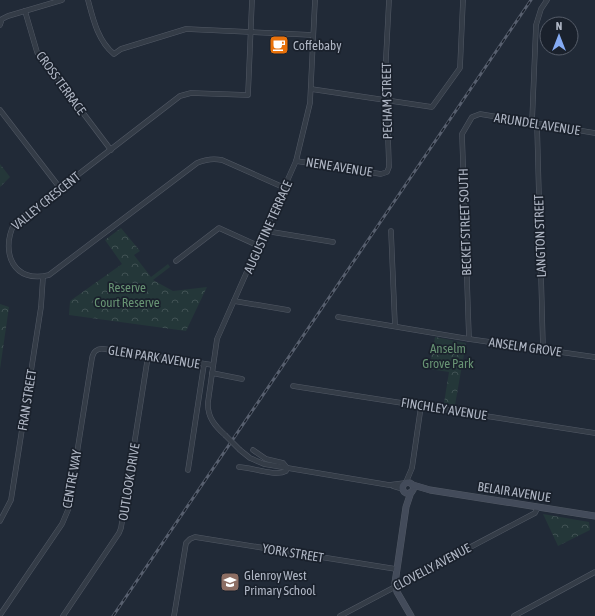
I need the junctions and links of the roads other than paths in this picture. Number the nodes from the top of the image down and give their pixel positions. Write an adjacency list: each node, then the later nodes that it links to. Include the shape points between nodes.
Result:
1 (62, 0): 8 (street)
2 (88, 0): 10 (street, via 96,29 114,54 121,49 186,30)
3 (252, 0): 10 (street)
4 (315, 0): 11 (street, AUGUSTINE TERRACE)
5 (389, 0): 13 (street, PECHAM STREET, via 384,96)
6 (463, 0): 13 (street, via 460,68 432,107)
7 (547, 0): 16 (street, LANGTON STREET, via 536,25)
8 (25, 11): 9 (street, via 2,19); 18 (street, CROSS TERRACE, via 37,52)
9 (0, 25)
10 (250, 32): 11 (street); 18 (street, VALLEY CRESCENT, via 248,95 191,93 180,96)
11 (313, 35): 12 (street, AUGUSTINE TERRACE)
12 (311, 88): 13 (street); 19 (street, AUGUSTINE TERRACE, via 310,103)
13 (386, 100): 20 (street, PECHAM STREET, via 389,167)
14 (0, 110): 21 (street)
15 (480, 114): 16 (street, ARUNDEL AVENUE); 33 (street, BECKET STREET SOUTH, via 472,117 462,134)
16 (534, 123): 17 (street, ARUNDEL AVENUE); 34 (street, LANGTON STREET)
17 (595, 133)
18 (111, 150): 21 (street, VALLEY CRESCENT)
19 (296, 161): 20 (street, NENE AVENUE); 22 (street, AUGUSTINE TERRACE)
20 (381, 174)
21 (60, 188): 28 (street, VALLEY CRESCENT, via 14,224 5,241 6,255 13,267 25,275)
22 (285, 188): 23 (street, AUGUSTINE TERRACE); 28 (street, via 222,160 205,160 54,272)
23 (266, 231): 25 (street); 26 (street, AUGUSTINE TERRACE)
24 (391, 231): 32 (street)
25 (333, 242)
26 (259, 246): 27 (street, via 219,228); 29 (street, AUGUSTINE TERRACE)
27 (176, 261)
28 (43, 277): 57 (street, FRAN STREET, via 41,307 11,500)
29 (234, 301): 30 (street); 39 (street, AUGUSTINE TERRACE, via 217,339)
30 (288, 310)
31 (338, 317): 32 (street, ANSELM GROVE)
32 (395, 326): 33 (street, ANSELM GROVE)
33 (469, 339): 34 (street, ANSELM GROVE)
34 (543, 349): 37 (street, ANSELM GROVE)
35 (96, 350): 36 (street, GLEN PARK AVENUE); 61 (street, CENTRE WAY, via 92,358 68,510 62,524)
36 (148, 356): 38 (street, GLEN PARK AVENUE); 62 (street, OUTLOOK DRIVE, via 121,528)
37 (595, 357)
38 (204, 364): 39 (street, GLEN PARK AVENUE); 49 (street)
39 (213, 365): 40 (street, AUGUSTINE TERRACE)
40 (212, 373): 41 (street); 47 (street, AUGUSTINE TERRACE, bridge, via 208,410 213,423 250,458 259,463)
41 (242, 378)
42 (293, 386): 43 (street, FINCHLEY AVENUE)
43 (421, 406): 44 (street, FINCHLEY AVENUE); 48 (street)
44 (595, 433)
45 (253, 450): 47 (street, via 266,459 282,463)
46 (239, 467): 47 (street, via 281,473)
47 (287, 468): 51 (street)
48 (412, 468): 50 (street); 52 (street)
49 (188, 470)
50 (406, 482): 51 (street); 52 (street, via 403,486)
51 (389, 484): 52 (street)
52 (409, 489): 53 (street, BELAIR AVENUE, via 430,490); 58 (street)
53 (527, 506): 54 (street, BELAIR AVENUE); 56 (street)
54 (538, 507): 55 (street, BELAIR AVENUE); 56 (street, CLOVELLY AVENUE, via 535,512)
55 (595, 516)
56 (524, 517): 60 (street, CLOVELLY AVENUE)
57 (0, 520)
58 (396, 569): 60 (street); 63 (street, YORK STREET, via 190,539 186,543)
59 (595, 572): 66 (street)
60 (395, 586): 64 (street, CLOVELLY AVENUE); 65 (street)
61 (0, 615)
62 (63, 616)
63 (174, 616)
64 (340, 616)
65 (411, 616)
66 (514, 616)

